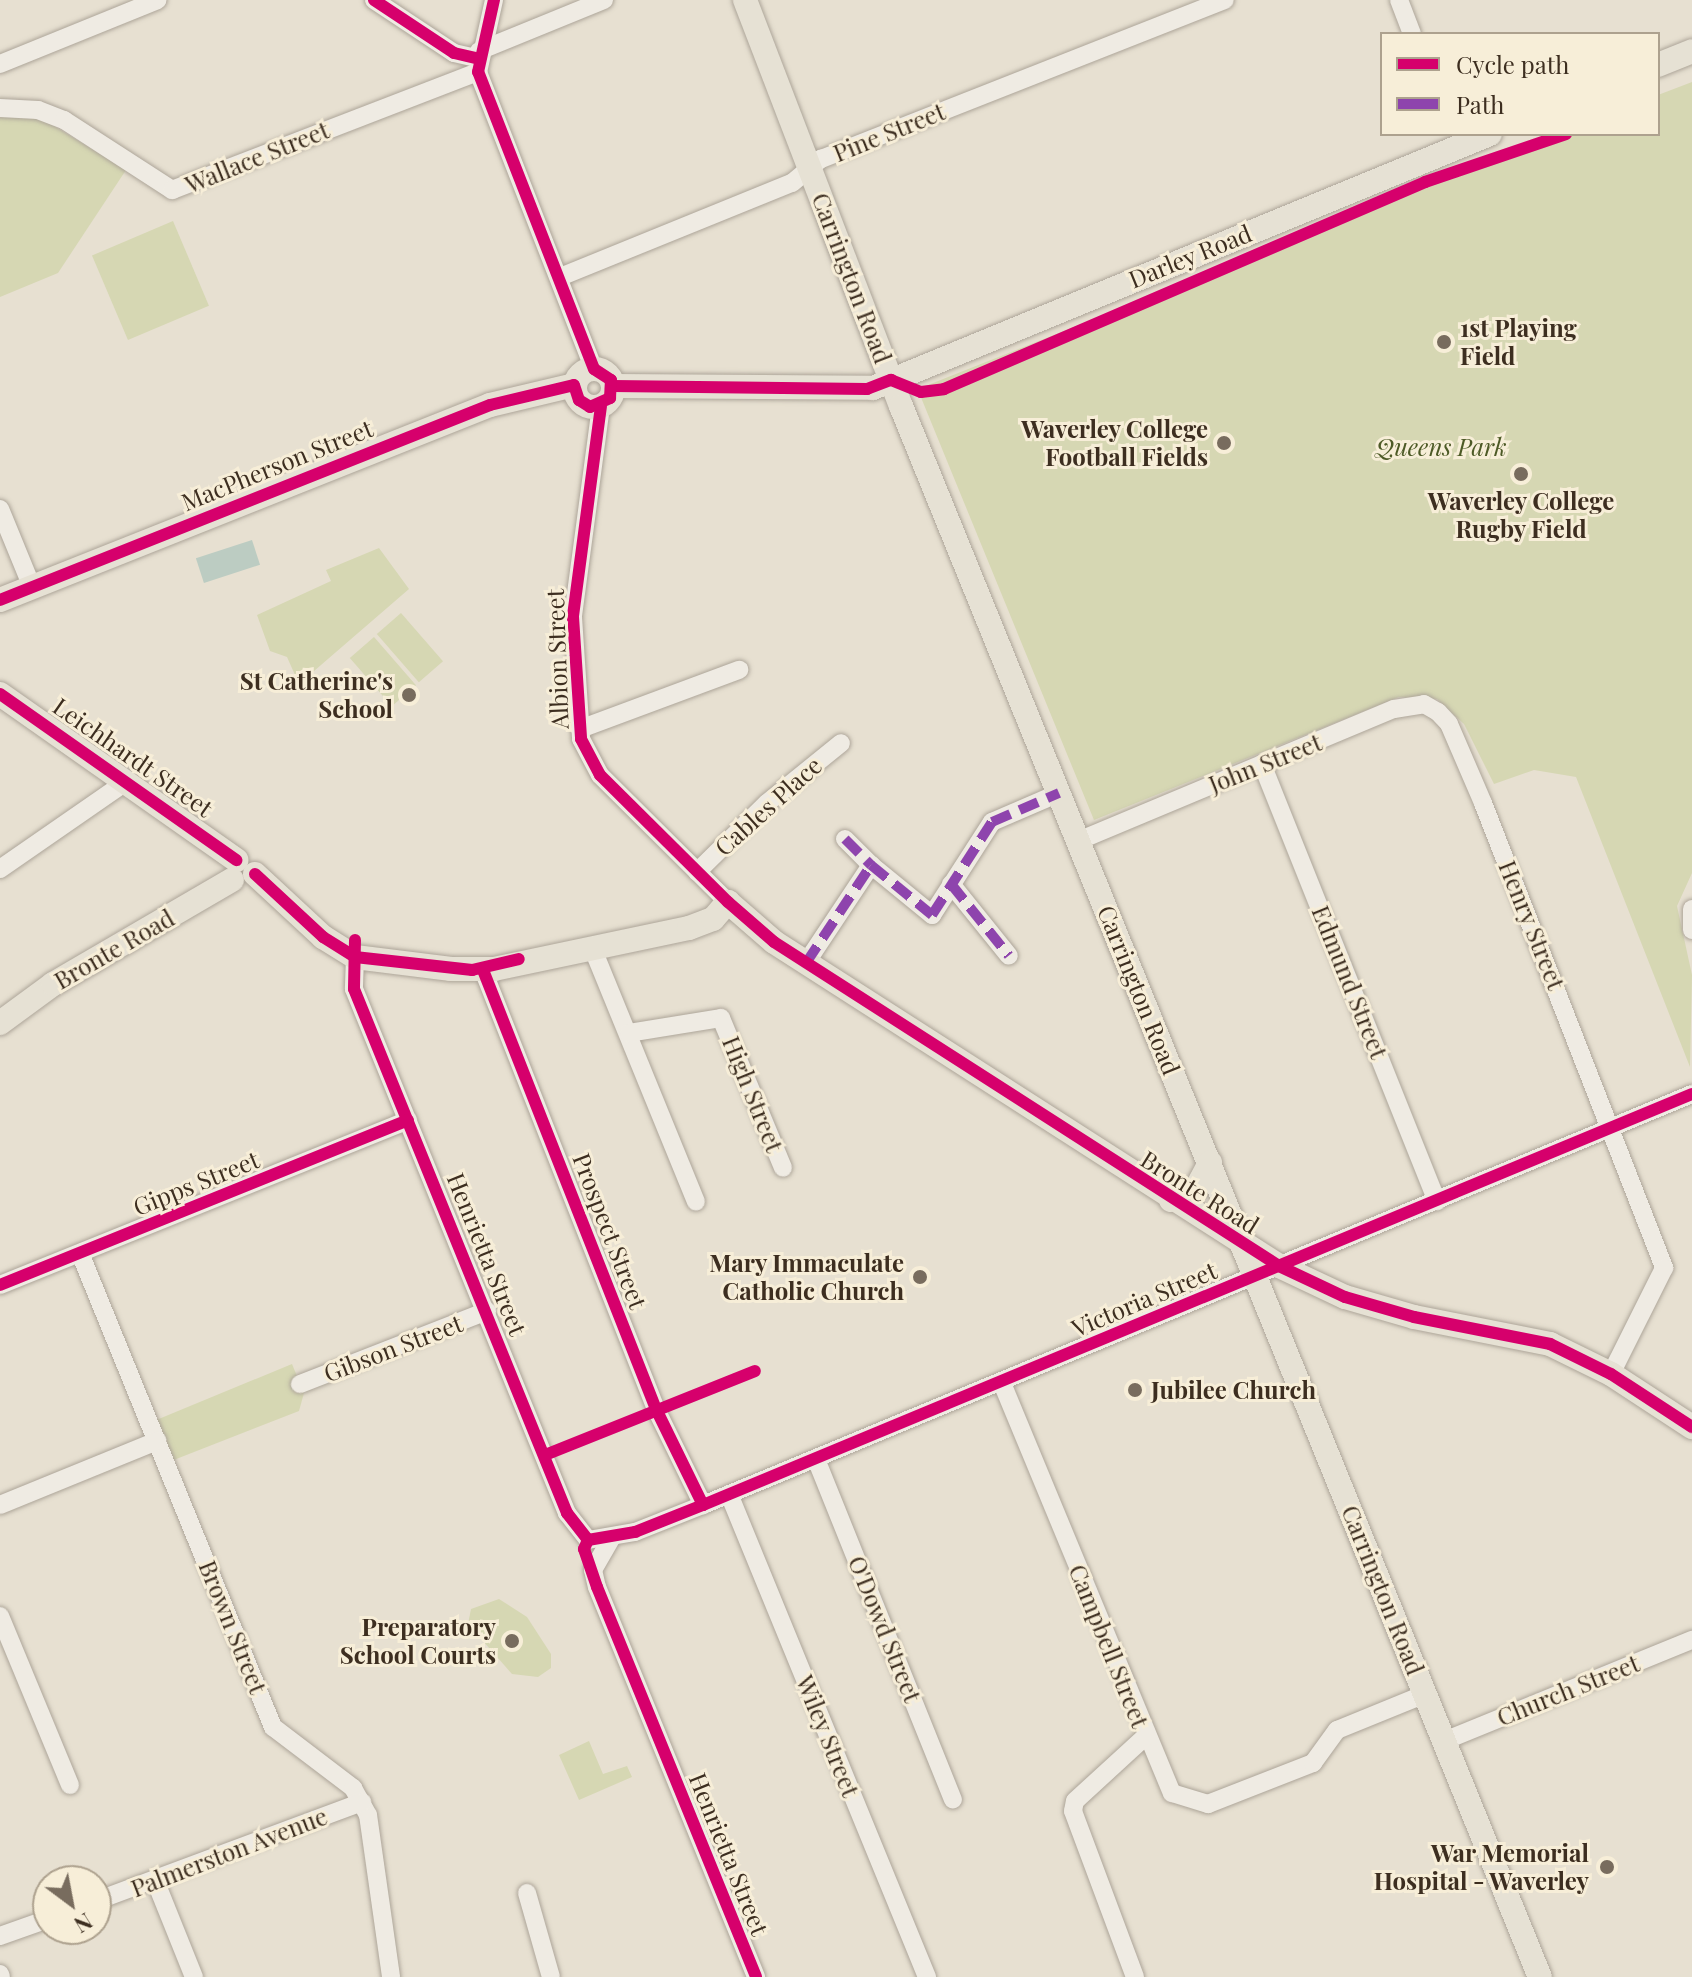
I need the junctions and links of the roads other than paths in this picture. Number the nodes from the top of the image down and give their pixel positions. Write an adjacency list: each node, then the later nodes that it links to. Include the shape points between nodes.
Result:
1 (158, 0): 11 (street)
2 (374, 0): 10 (street, via 454,53)
3 (494, 0): 10 (street)
4 (604, 0): 10 (street)
5 (745, 0): 15 (main road, Carrington Road)
6 (1225, 0): 15 (street, Pine Street, via 821,159)
7 (1399, 0): 8 (street)
8 (1411, 32)
9 (1692, 51): 12 (main road)
10 (479, 61): 13 (street, Wallace Street, via 172,190 64,120 38,110); 16 (street)
11 (0, 64)
12 (1660, 64)
13 (0, 108)
14 (1485, 136): 18 (main road, Darley Road)
15 (810, 169): 16 (street, Pine Street, via 792,183); 18 (main road, Carrington Road)
16 (560, 277): 17 (street)
17 (594, 369): 19 (main road, via 582,373); 20 (main road, via 607,374)
18 (891, 380): 20 (main road, via 867,389); 31 (main road, Carrington Road)
19 (574, 385): 20 (main road, via 583,404); 22 (main road, MacPherson Street, via 470,412)
20 (607, 396): 27 (street, Albion Street, via 574,598)
21 (0, 509): 22 (street)
22 (32, 587): 23 (main road, MacPherson Street)
23 (0, 600)
24 (739, 670): 27 (street)
25 (0, 694): 30 (main road, Leichhardt Street)
26 (1449, 724): 29 (street, John Street, via 1424,704 1411,705); 53 (street, Henry Street)
27 (580, 729): 37 (street, Albion Street, via 600,775)
28 (841, 743): 37 (street, Cables Place)
29 (1262, 764): 33 (street, John Street); 57 (street, Edmund Street)
30 (127, 781): 35 (street); 36 (main road, Leichhardt Street)
31 (1059, 793): 33 (main road, Carrington Road); 38 (street, via 992,822)
32 (845, 839): 34 (street)
33 (1078, 841): 54 (main road, Carrington Road)
34 (871, 865): 38 (street, via 932,915); 47 (street)
35 (0, 869)
36 (241, 871): 41 (main road); 49 (main road, Bronte Road, via 53,984)
37 (697, 872): 39 (street, Albion Street)
38 (951, 884): 44 (street)
39 (728, 902): 43 (main road, via 703,924); 47 (main road, Bronte Road)
40 (1692, 909): 42 (street)
41 (309, 920): 45 (main road); 46 (main road, via 378,949)
42 (1692, 930)
43 (592, 947): 46 (main road); 50 (street)
44 (1009, 956)
45 (355, 957): 48 (main road); 52 (street, Henrietta Street, via 354,989)
46 (519, 959): 48 (main road)
47 (806, 963): 56 (main road, Bronte Road)
48 (483, 970): 73 (street, Prospect Street, via 656,1409)
49 (0, 1023)
50 (629, 1033): 55 (street, High Street, via 721,1018); 58 (street)
51 (1692, 1094): 53 (street, Victoria Street)
52 (408, 1120): 60 (street, Gipps Street); 64 (street, Henrietta Street)
53 (1613, 1127): 57 (street, Victoria Street); 65 (street, Henry Street, via 1664,1268)
54 (1210, 1163): 56 (main road, via 1196,1189); 59 (main road, Carrington Road)
55 (783, 1168)
56 (1171, 1200): 59 (main road, Bronte Road)
57 (1437, 1201): 61 (street, Victoria Street)
58 (696, 1202)
59 (1245, 1246): 61 (main road, Bronte Road); 62 (main road, Carrington Road)
60 (80, 1253): 63 (street, Gipps Street); 69 (street, Brown Street)
61 (1279, 1266): 62 (street, Victoria Street); 65 (main road, Bronte Road, via 1345,1297 1414,1317 1550,1344)
62 (1256, 1276): 66 (street, Victoria Street); 77 (main road, Carrington Road)
63 (0, 1285)
64 (487, 1311): 67 (street, Gibson Street); 74 (street, Henrietta Street, via 574,1526 588,1540)
65 (1611, 1374): 68 (main road, Bronte Road)
66 (1002, 1383): 70 (street, Victoria Street); 78 (street, Campbell Street)
67 (300, 1384)
68 (1692, 1427)
69 (157, 1441): 72 (street); 82 (street, Brown Street, via 273,1727 337,1774)
70 (816, 1459): 71 (street, Victoria Street); 81 (street, O'Dowd Street)
71 (729, 1494): 73 (street, Victoria Street); 92 (street, Wiley Street)
72 (0, 1505)
73 (703, 1505): 74 (street, Victoria Street)
74 (612, 1537): 91 (street, Henrietta Street, via 593,1570 597,1587)
75 (0, 1616): 80 (street)
76 (1692, 1640): 79 (street, Church Street)
77 (1425, 1694): 78 (street, via 1337,1730 1313,1763 1208,1804 1172,1793); 79 (main road, Carrington Road)
78 (1146, 1736): 93 (street, Campbell Street, via 1075,1801 1073,1811)
79 (1444, 1741): 94 (main road, Carrington Road)
80 (70, 1785)
81 (953, 1800)
82 (362, 1802): 83 (street, Palmerston Avenue); 89 (street)
83 (155, 1880): 85 (street, Palmerston Avenue); 88 (street)
84 (527, 1893): 90 (street)
85 (112, 1895)
86 (32, 1925): 87 (street)
87 (0, 1936)
88 (194, 1977)
89 (391, 1977)
90 (551, 1977)
91 (756, 1977)
92 (927, 1977)
93 (1135, 1977)
94 (1540, 1977)

